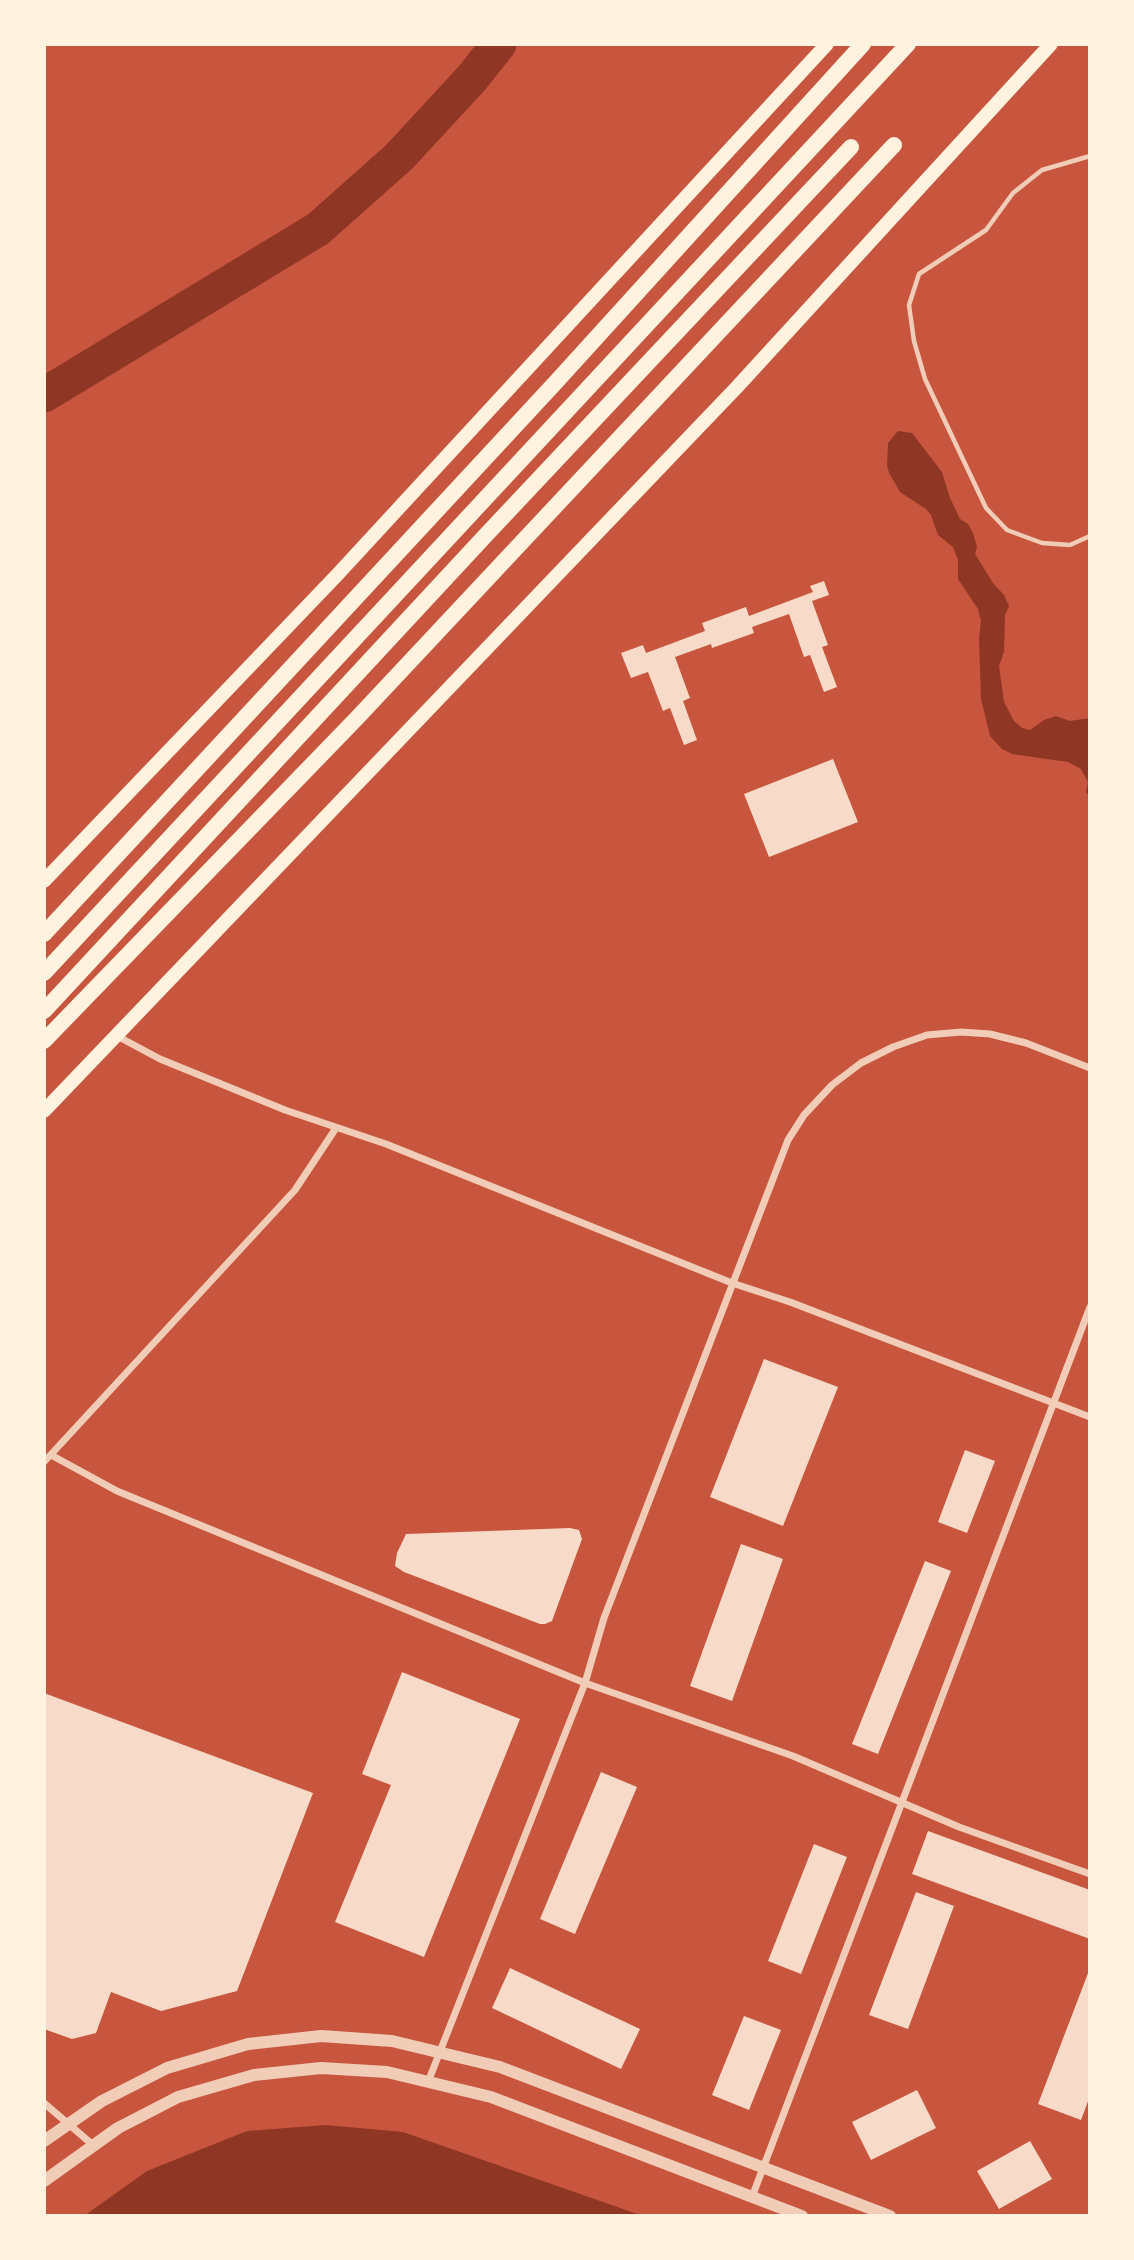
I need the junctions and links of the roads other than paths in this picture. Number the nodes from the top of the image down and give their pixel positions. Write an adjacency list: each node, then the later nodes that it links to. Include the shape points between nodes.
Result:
1 (827, 44): 9 (main road, via 337,575)
2 (863, 44): 10 (highway)
3 (908, 44): 11 (highway)
4 (1051, 44): 14 (main road, via 737,387)
5 (894, 145): 12 (highway, via 357,718)
6 (851, 147): 13 (highway)
7 (1090, 156): 8 (lane, via 1042,170 1013,193 986,230 919,274 909,305 925,379 986,508 1007,530 1042,543 1070,545)
8 (1090, 536)
9 (44, 881)
10 (44, 933)
11 (44, 973)
12 (91, 990): 15 (highway); 16 (highway)
13 (44, 1011)
14 (117, 1035): 18 (main road); 19 (street, via 160,1059)
15 (44, 1041)
16 (44, 1050)
17 (1090, 1068): 20 (street, via 1026,1043 961,1032 927,1035 861,1063 832,1085 788,1140)
18 (44, 1111)
19 (336, 1128): 20 (street); 24 (street, via 295,1190)
20 (732, 1283): 22 (street); 26 (street, via 604,1618)
21 (1090, 1307): 22 (street)
22 (1054, 1403): 23 (street); 27 (street)
23 (1090, 1417)
24 (51, 1455): 25 (street); 26 (street, via 117,1491)
25 (44, 1462)
26 (584, 1683): 27 (street); 29 (street)
27 (902, 1801): 28 (street); 35 (street)
28 (1090, 1874)
29 (440, 2053): 30 (street); 32 (street, via 392,2041 321,2036 248,2044 167,2068); 35 (street, via 500,2067)
30 (428, 2082): 34 (street, via 387,2072 321,2068 254,2075 178,2097); 37 (street, via 491,2097)
31 (44, 2103): 32 (street)
32 (70, 2123): 33 (street); 34 (street)
33 (44, 2141)
34 (93, 2145): 36 (street)
35 (763, 2168): 37 (street); 39 (street)
36 (44, 2181)
37 (752, 2197): 38 (street)
38 (802, 2216)
39 (890, 2216)

